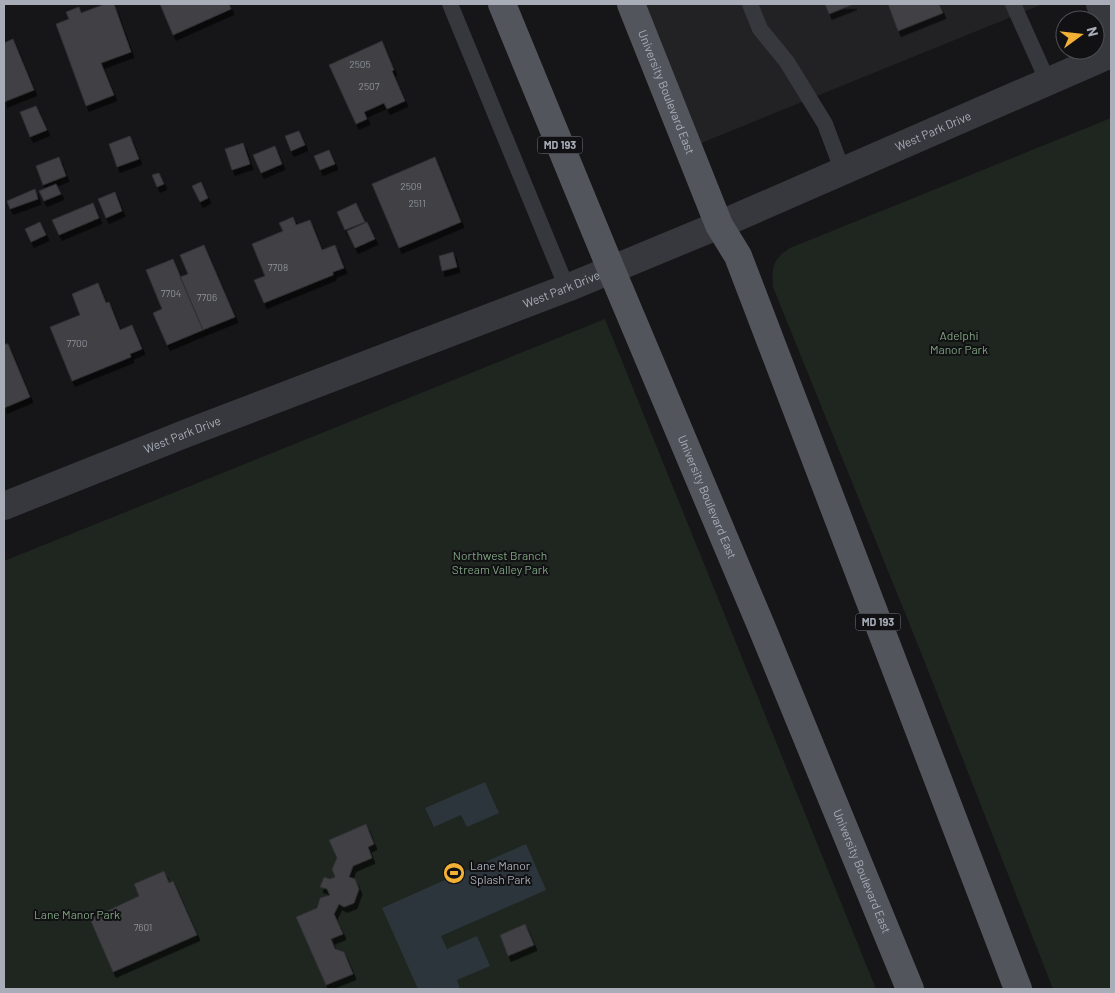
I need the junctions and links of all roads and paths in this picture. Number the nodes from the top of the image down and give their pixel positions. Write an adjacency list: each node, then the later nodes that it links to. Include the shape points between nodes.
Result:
1 (450, 4): 13 (lane)
2 (502, 4): 12 (main road, University Boulevard East / MD 193)
3 (631, 4): 11 (main road, University Boulevard East / MD 193)
4 (750, 4): 10 (lane, via 760,29 787,62 825,124)
5 (1013, 4): 9 (lane)
6 (1100, 4): 7 (street)
7 (1111, 32)
8 (1111, 54): 9 (street, West Park Drive)
9 (1048, 82): 10 (street, West Park Drive)
10 (843, 172): 11 (street, West Park Drive)
11 (719, 225): 12 (street, West Park Drive); 15 (main road, University Boulevard East / MD 193, via 738,256)
12 (611, 269): 13 (street, West Park Drive); 16 (main road, University Boulevard East / MD 193)
13 (567, 288): 14 (street, West Park Drive)
14 (4, 506)
15 (1018, 988)
16 (910, 989)

